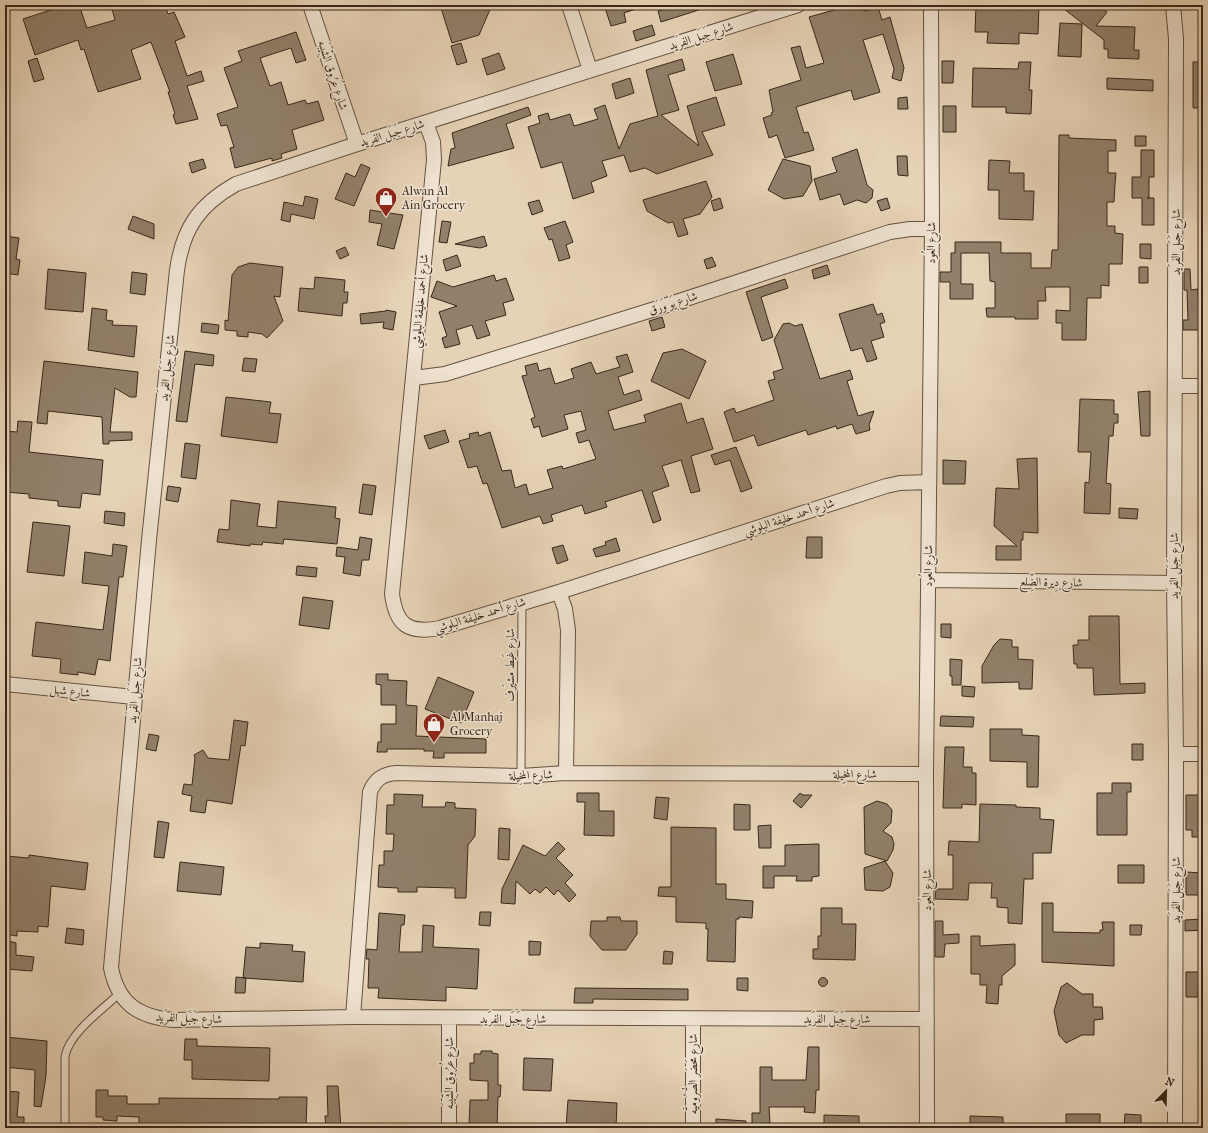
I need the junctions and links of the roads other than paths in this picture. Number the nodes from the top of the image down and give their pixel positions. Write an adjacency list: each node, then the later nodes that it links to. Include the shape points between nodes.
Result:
1 (310, 5): 8 (street, شارع عُرُوق الشِّيبَه)
2 (569, 5): 6 (street)
3 (798, 5): 6 (street, شارع جَبَل الفرَيد)
4 (931, 5): 9 (street, شارع العُود)
5 (1173, 5): 11 (street, شارع جَبَل الفرَيد, via 1176,39)
6 (590, 70): 7 (street, شارع جَبَل الفرَيد)
7 (426, 123): 8 (street, شارع جَبَل الفرَيد); 10 (street, شارع أحمد خليفة البلوشي, via 433,142 434,160)
8 (357, 144): 19 (street, شارع جَبَل الفرَيد, via 236,184 206,205 185,235 177,270)
9 (932, 229): 10 (street, شارع يَو وَرَق, via 890,232 445,374); 13 (street, شارع العُود)
10 (414, 378): 17 (street, شارع أحمد خليفة البلوشي, via 392,594 394,611 401,622 414,630 425,631 449,626)
11 (1175, 386): 12 (street); 15 (street, شارع جَبَل الفرَيد)
12 (1203, 386)
13 (928, 482): 14 (street, شارع العُود); 16 (street, شارع أحمد خليفة البلوشي, via 886,486)
14 (928, 580): 15 (street, شارع دِيرة الضِّلع); 23 (street, شارع العُود)
15 (1174, 583): 20 (street, شارع جَبَل الفرَيد)
16 (558, 592): 17 (street, شارع أحمد خليفة البلوشي); 22 (street, via 565,609 568,630)
17 (522, 602): 24 (lane, شارع غَيط مشيَرف)
18 (5, 684): 19 (street, شارع شهل)
19 (134, 698): 25 (street, شارع جَبَل الفرَيد, via 112,960 114,979)
20 (1176, 754): 21 (street); 34 (street, شارع جَبَل الفرَيد)
21 (1203, 754)
22 (566, 773): 23 (street, شارع المخِيلة); 24 (street, شارع المخِيلة)
23 (926, 774): 29 (street, شارع العُود)
24 (521, 776): 26 (street, شارع المخِيلة, via 389,774 382,776 373,785)
25 (120, 993): 26 (street, شارع جَبَل الفرَيد, via 141,1013 172,1020); 30 (lane, via 73,1037 67,1047)
26 (353, 1017): 27 (street, شارع جَبَل الفرَيد)
27 (449, 1019): 28 (street, شارع جَبَل الفرَيد); 31 (street, شارع عُرُوق الشِّيبَه)
28 (693, 1019): 29 (street, شارع جَبَل الفرَيد); 32 (street, شارع مَحضَر الصُّرُوميَّه)
29 (927, 1019): 33 (street, شارع العُود)
30 (65, 1128)
31 (449, 1128)
32 (693, 1128)
33 (927, 1128)
34 (1175, 1128)

